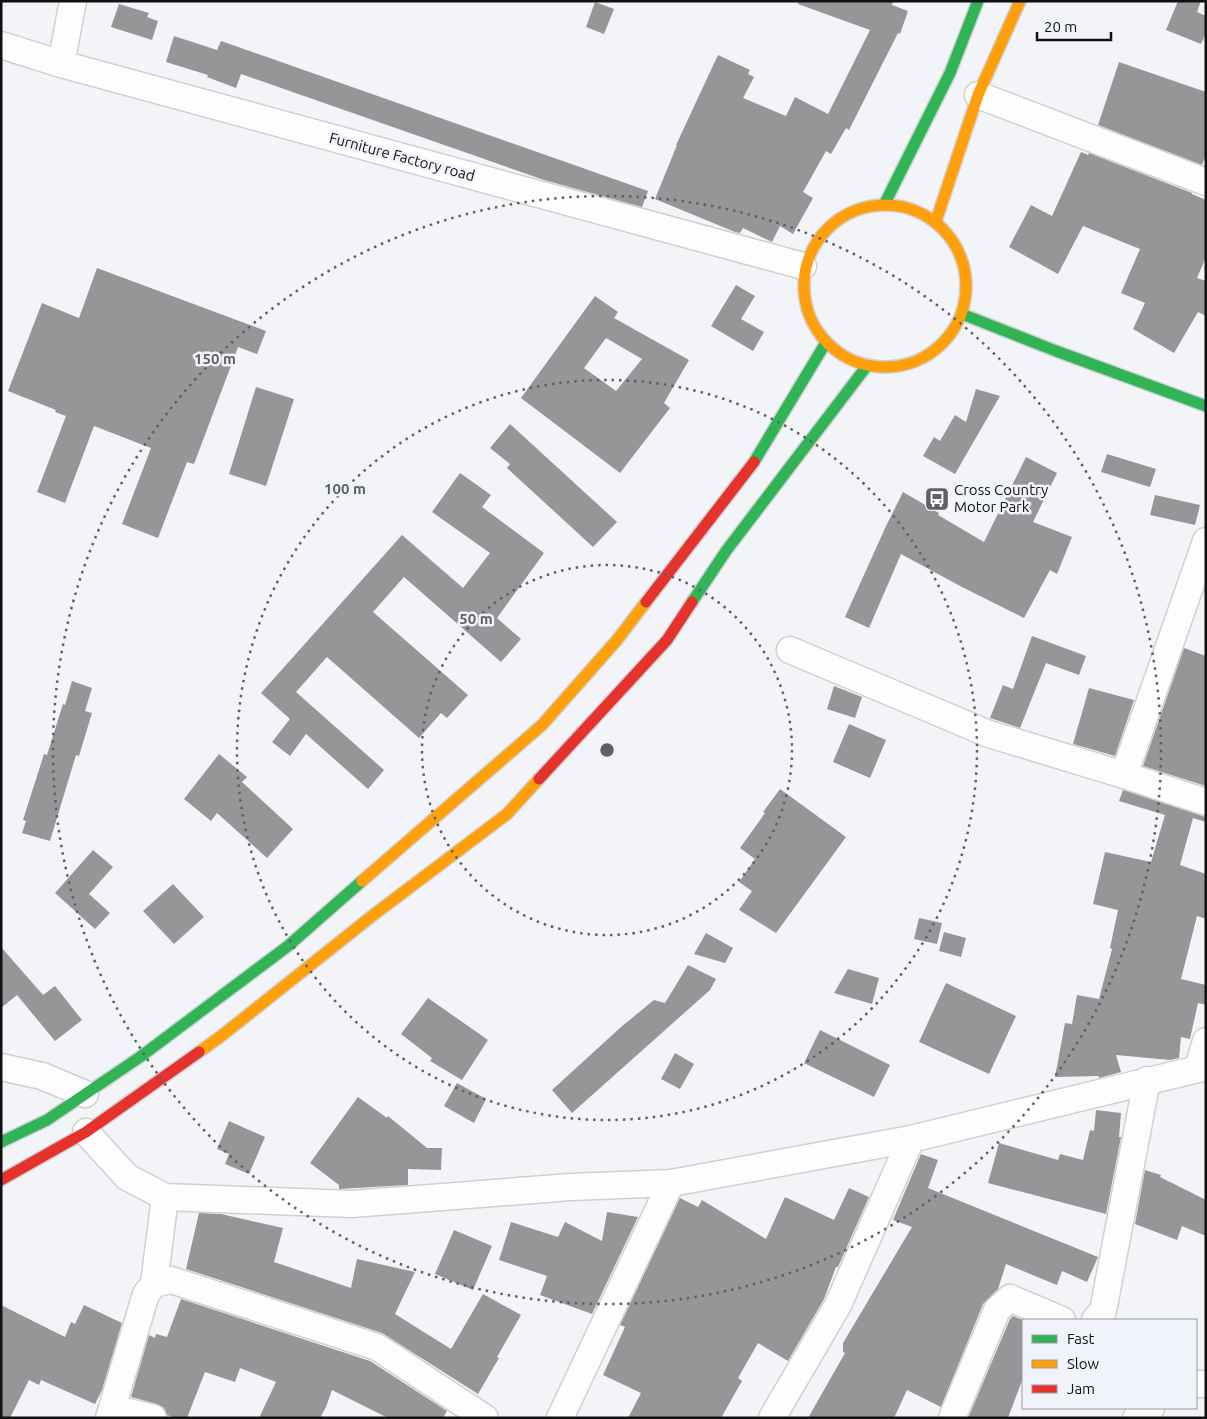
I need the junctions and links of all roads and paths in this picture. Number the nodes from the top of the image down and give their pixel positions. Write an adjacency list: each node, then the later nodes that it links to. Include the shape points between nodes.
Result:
1 (73, 1): 5 (street)
2 (978, 1): 8 (main road, via 950,73)
3 (1020, 1): 6 (main road)
4 (1, 46): 5 (street, Furniture Factory road)
5 (61, 64): 10 (street, Furniture Factory road)
6 (978, 95): 7 (street); 9 (main road)
7 (1206, 182)
8 (885, 203): 9 (main road, via 912,208); 10 (main road, via 832,220)
9 (936, 221): 11 (main road, via 958,248 967,280)
10 (803, 266): 12 (main road, via 804,308)
11 (962, 314): 13 (main road, via 941,347 906,366); 14 (main road)
12 (825, 344): 13 (main road, via 844,358); 23 (main road, via 757,458 618,640 542,725 288,946)
13 (866, 367): 24 (main road, via 726,551 667,640 507,814 220,1037)
14 (1206, 406)
15 (1206, 541): 17 (street)
16 (790, 650): 17 (street, via 989,734)
17 (1124, 775): 18 (street)
18 (1206, 802)
19 (1206, 1041): 20 (street)
20 (1202, 1067): 22 (street)
21 (1, 1068): 23 (street, via 42,1076)
22 (1147, 1080): 25 (street); 32 (street, via 1103,1311)
23 (86, 1094): 26 (main road, via 47,1120)
24 (86, 1132): 27 (main road); 29 (street, via 127,1177)
25 (911, 1139): 28 (street); 38 (street, via 838,1305)
26 (1, 1142)
27 (1, 1180)
28 (671, 1183): 29 (street, via 571,1187 352,1204); 37 (street)
29 (165, 1197): 30 (street)
30 (154, 1284): 34 (street, via 146,1294); 36 (street, via 171,1280 377,1347)
31 (1060, 1319): 39 (street, via 1010,1298 997,1310)
32 (1096, 1319)
33 (1150, 1409): 40 (street)
34 (110, 1413): 35 (street)
35 (153, 1418)
36 (485, 1418)
37 (560, 1418)
38 (772, 1418)
39 (952, 1418)
40 (1136, 1418)

